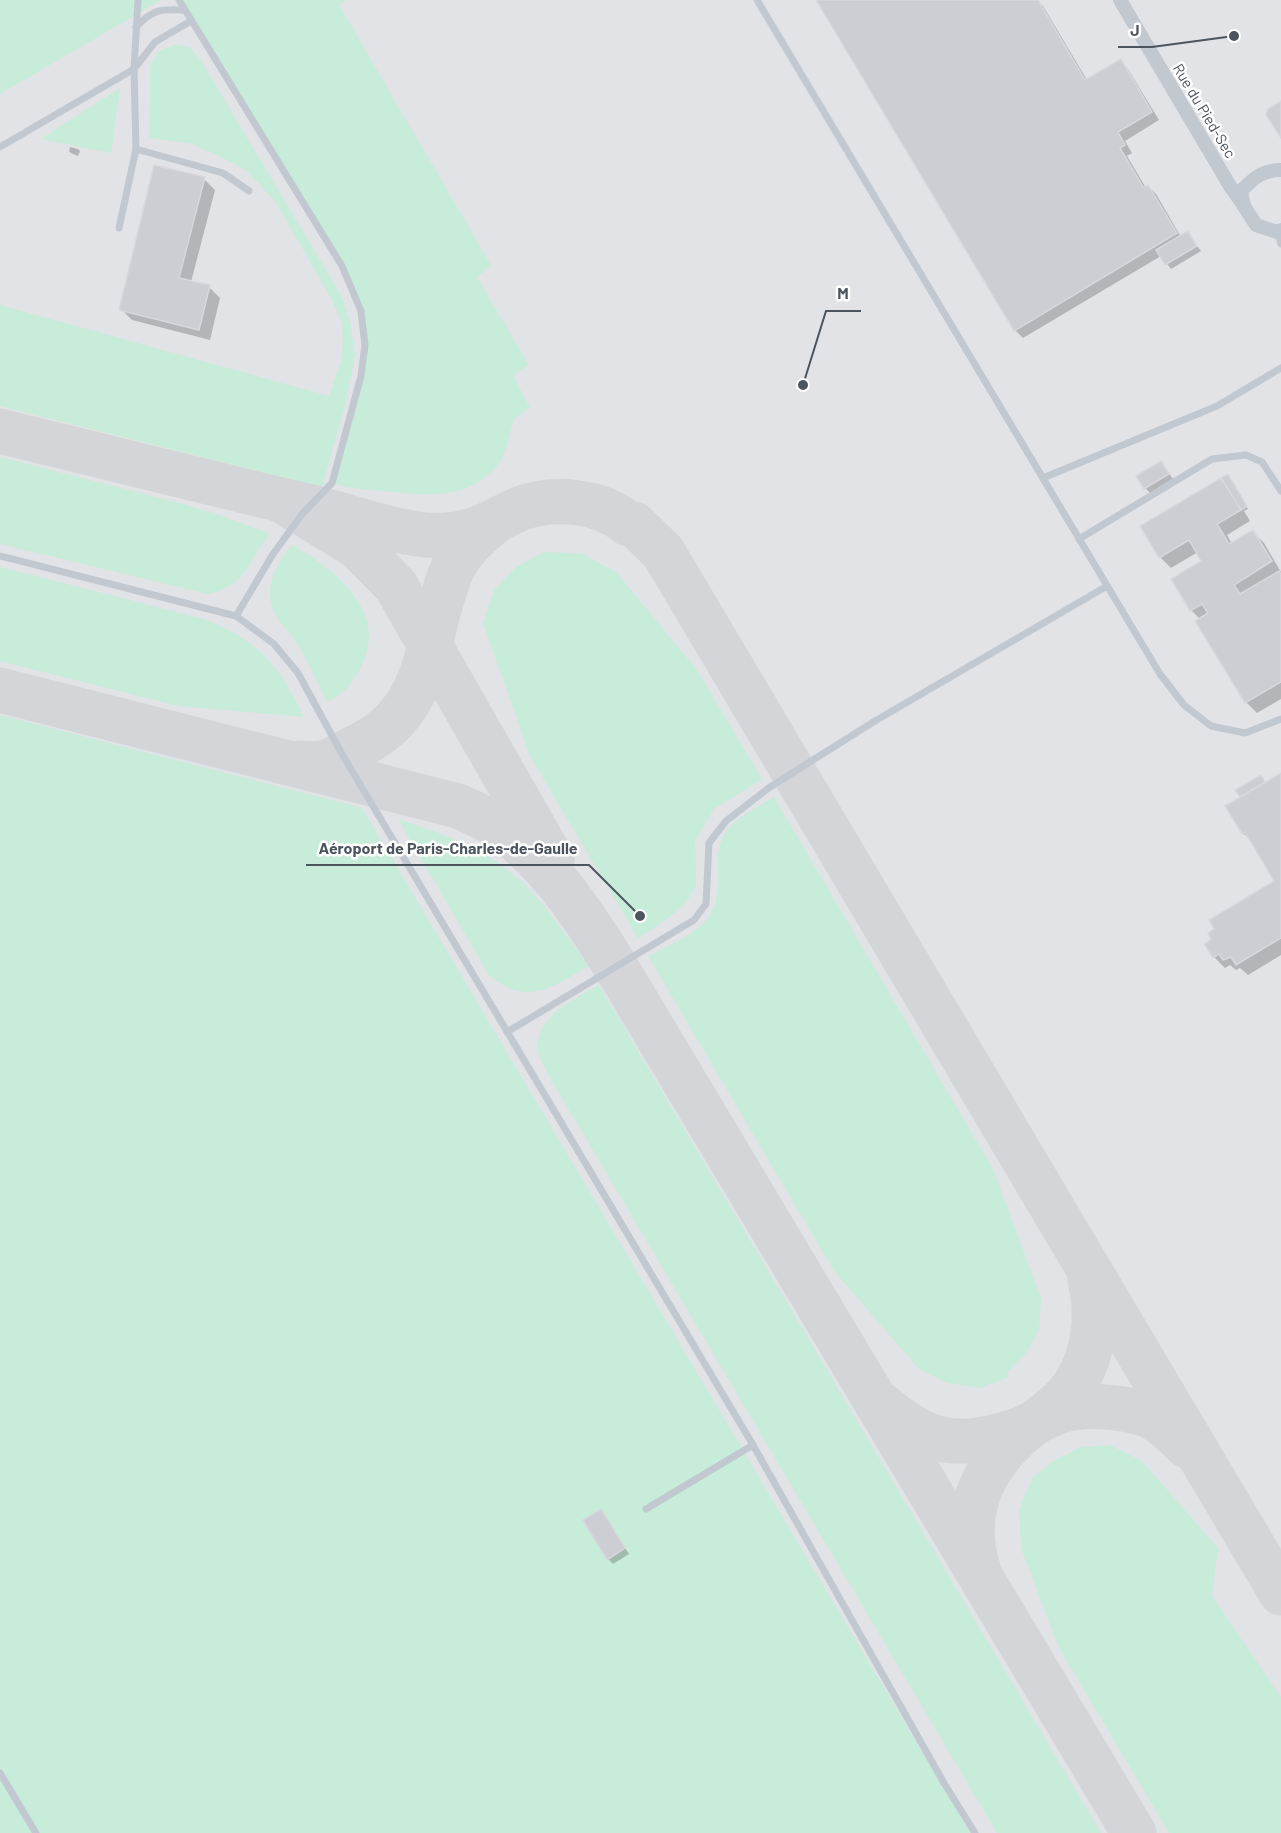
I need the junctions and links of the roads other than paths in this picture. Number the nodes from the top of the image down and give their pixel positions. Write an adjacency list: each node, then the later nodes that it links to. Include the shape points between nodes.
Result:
1 (138, 0): 7 (lane)
2 (179, 0): 5 (lane)
3 (757, 0): 17 (lane)
4 (1120, 0): 13 (street, Rue du Pied-Sec)
5 (184, 10): 6 (lane); 7 (lane, via 162,9 148,14)
6 (190, 21): 8 (lane, via 155,42); 22 (lane, via 342,266 361,311 365,345 361,376 332,483 303,513 273,554)
7 (136, 27): 8 (lane)
8 (134, 69): 9 (lane); 10 (lane)
9 (0, 147)
10 (136, 149): 12 (lane, via 224,173); 14 (lane)
11 (1281, 170): 13 (street, via 1257,174 1241,191)
12 (249, 191)
13 (1244, 206): 15 (street, Rue du Pied-Sec, via 1256,225)
14 (119, 228)
15 (1280, 236)
16 (1281, 368): 17 (lane, via 1217,406)
17 (1043, 478): 19 (lane)
18 (1281, 491): 19 (lane, via 1262,462 1246,455 1212,459)
19 (1079, 539): 21 (lane)
20 (0, 556): 22 (lane)
21 (1107, 586): 23 (lane, via 1160,674 1184,705 1211,726 1245,733); 24 (lane, via 770,786 726,821 708,843 706,904 694,920)
22 (236, 616): 24 (lane, via 274,644 298,673)
23 (1281, 719)
24 (507, 1032): 25 (lane)
25 (753, 1445): 26 (lane); 29 (lane)
26 (646, 1509)
27 (0, 1773): 28 (lane)
28 (36, 1833)
29 (975, 1833)

